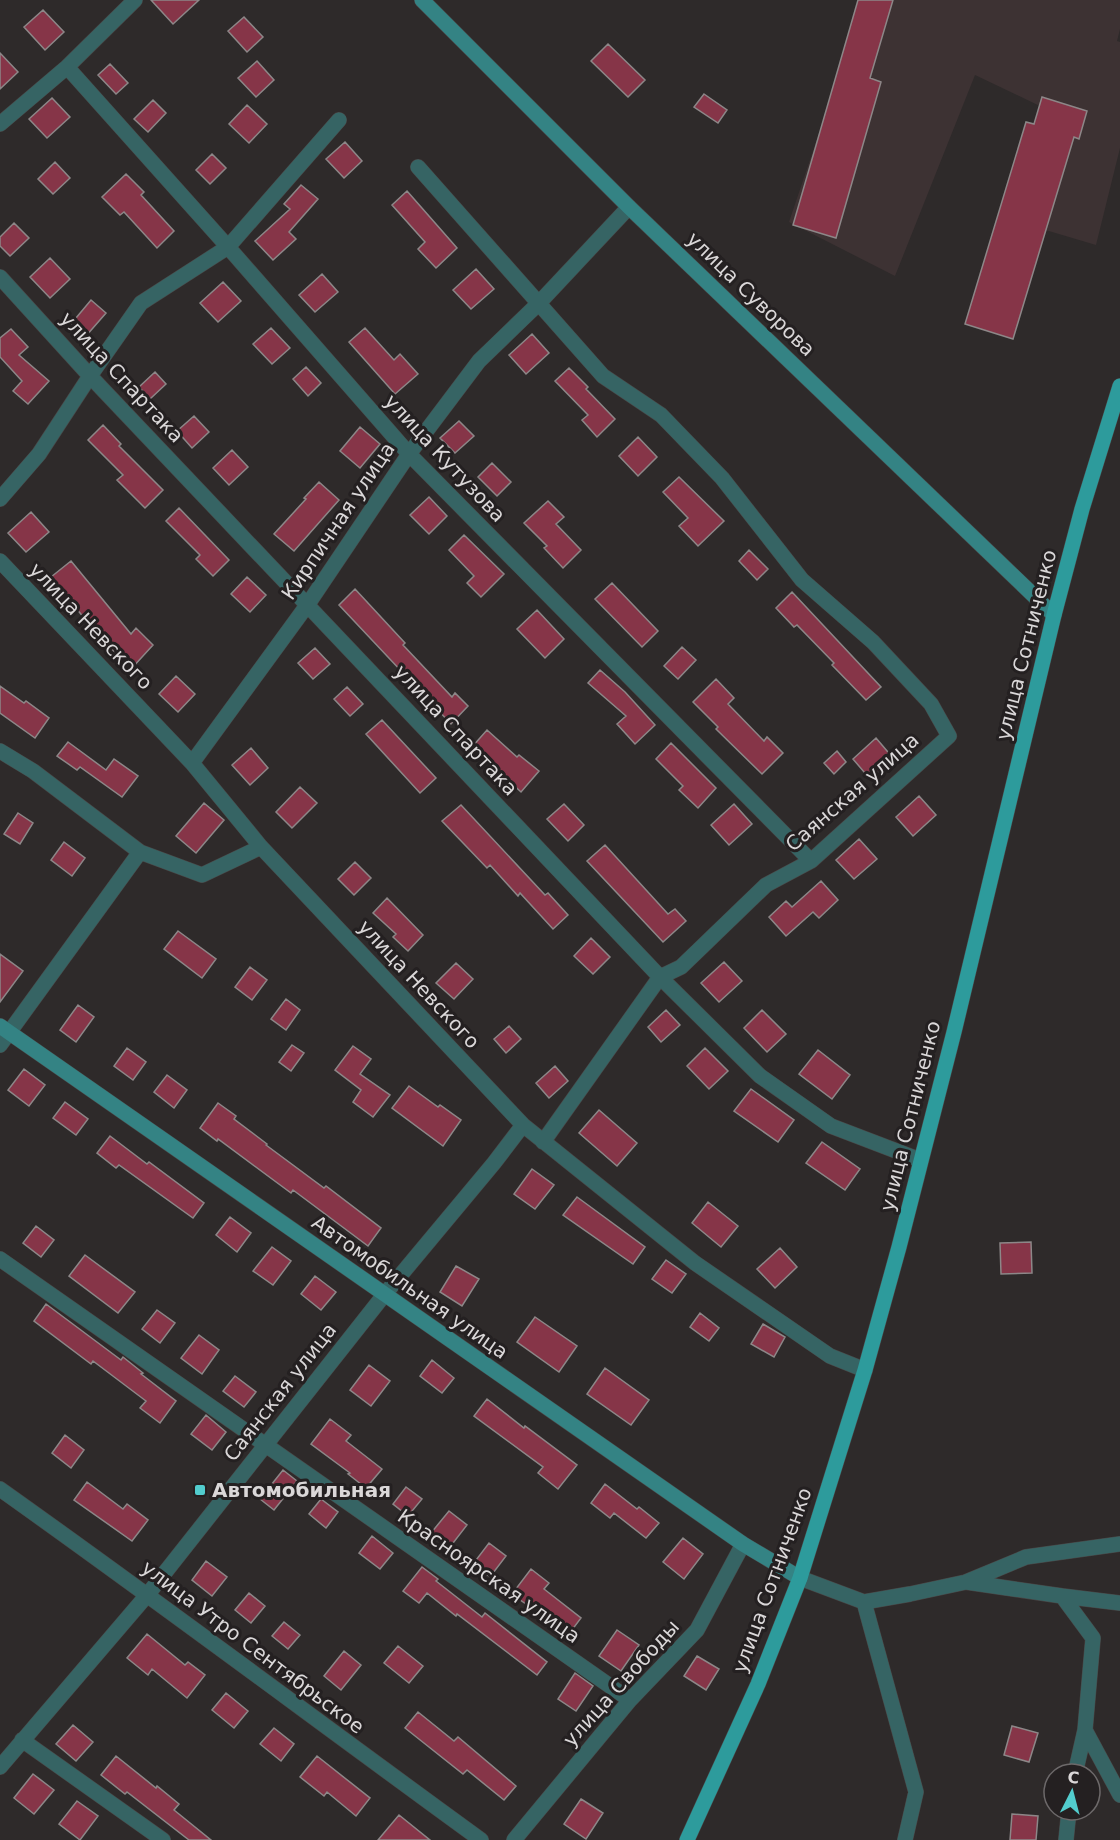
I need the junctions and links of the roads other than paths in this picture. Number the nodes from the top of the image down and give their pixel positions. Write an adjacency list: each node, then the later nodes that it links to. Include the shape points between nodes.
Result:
1 (135, 0): 3 (street)
2 (422, 0): 7 (street, улица Суворова)
3 (67, 67): 5 (street); 8 (street, улица Кутузова)
4 (339, 120): 8 (street)
5 (0, 124)
6 (417, 167): 10 (street)
7 (629, 207): 10 (street, Кирпичная улица); 17 (street, улица Суворова)
8 (228, 247): 11 (street, via 141,303); 13 (street, улица Кутузова)
9 (0, 276): 11 (street, улица Спартака)
10 (538, 303): 13 (street, Кирпичная улица, via 479,361); 22 (street, Саянская улица, via 603,376 661,415 722,478 802,580 873,642 930,704 949,736)
11 (90, 376): 14 (street, via 39,454); 16 (street, улица Спартака)
12 (1120, 386): 17 (main road, улица Сотниченко)
13 (409, 454): 16 (street, Кирпичная улица); 22 (street, улица Кутузова)
14 (0, 499)
15 (0, 561): 19 (street, улица Невского)
16 (308, 604): 19 (street, Кирпичная улица); 23 (street, улица Спартака)
17 (1054, 615): 27 (main road, улица Сотниченко)
18 (0, 750): 21 (street)
19 (192, 763): 20 (street, улица Невского)
20 (261, 847): 21 (street, via 202,875); 25 (street, улица Невского)
21 (140, 852): 24 (street)
22 (811, 861): 23 (street, Саянская улица, via 766,885 681,968)
23 (660, 977): 26 (street, Саянская улица); 27 (street, улица Спартака, via 768,1082 831,1126)
24 (3, 1035): 29 (street, Автомобильная улица)
25 (523, 1125): 26 (street, улица Невского); 29 (street, Саянская улица)
26 (543, 1142): 30 (street, улица Невского, via 695,1263 830,1356)
27 (920, 1160): 30 (main road, улица Сотниченко)
28 (0, 1259): 31 (street, Красноярская улица)
29 (384, 1295): 31 (street, Саянская улица); 33 (street, Автомобильная улица)
30 (865, 1370): 35 (main road, улица Сотниченко)
31 (266, 1444): 37 (street, Саянская улица); 41 (street, Красноярская улица)
32 (0, 1489): 37 (street, улица Утро Сентябрьское)
33 (743, 1544): 35 (street, Автомобильная улица); 41 (street, улица Свободы, via 697,1630)
34 (1120, 1544): 36 (street, via 1026,1557)
35 (800, 1578): 39 (street); 51 (main road, улица Сотниченко, via 758,1684)
36 (966, 1582): 38 (street); 39 (street)
37 (148, 1594): 43 (street, Саянская улица); 49 (street, улица Утро Сентябрьское)
38 (1062, 1596): 40 (street); 42 (street, via 1093,1638)
39 (864, 1602): 52 (street, via 916,1792)
40 (1120, 1603)
41 (630, 1700): 50 (street, улица Свободы)
42 (1084, 1730): 44 (street); 46 (street)
43 (22, 1740): 45 (street, Саянская улица); 48 (street)
44 (1078, 1762)
45 (0, 1767)
46 (1120, 1795)
47 (1068, 1822): 53 (street)
48 (163, 1840)
49 (481, 1840)
50 (514, 1840)
51 (687, 1840)
52 (905, 1840)
53 (1066, 1840)

